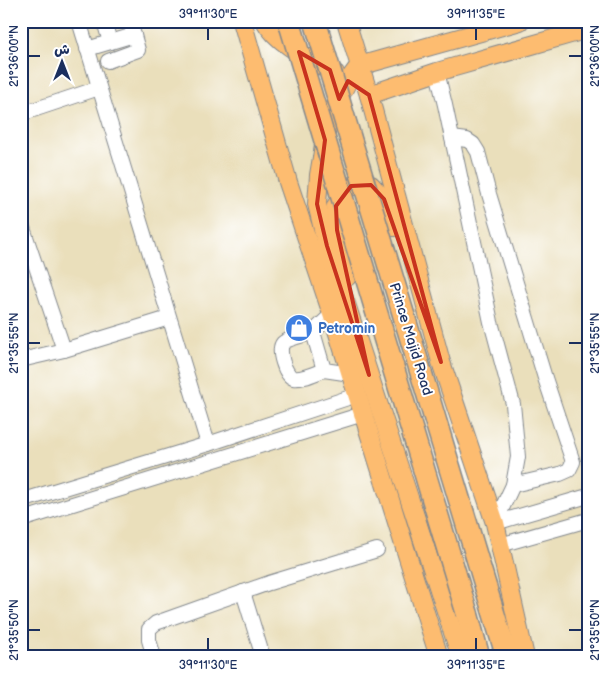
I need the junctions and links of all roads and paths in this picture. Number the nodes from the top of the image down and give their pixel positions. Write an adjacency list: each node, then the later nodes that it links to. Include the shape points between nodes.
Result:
1 (79, 21): 12 (street)
2 (104, 21): 11 (street)
3 (242, 21): 23 (main road, via 288,182)
4 (265, 21): 16 (main road, via 284,43)
5 (290, 21): 52 (highway, Prince Majid Road, bridge)
6 (315, 21): 53 (highway, Prince Majid Road, bridge)
7 (346, 21): 14 (main road)
8 (520, 21): 14 (main road)
9 (132, 28): 11 (street); 13 (street, via 138,50)
10 (588, 29): 15 (main road)
11 (110, 42): 12 (street)
12 (88, 49): 17 (street)
13 (108, 61)
14 (359, 66): 16 (main road); 18 (main road)
15 (437, 72): 18 (main road); 21 (street)
16 (348, 81): 18 (main road); 20 (main road)
17 (99, 88): 19 (street); 24 (street)
18 (369, 96): 28 (main road)
19 (21, 114)
20 (330, 117): 23 (main road, via 312,155 308,189 310,221); 31 (main road, via 319,175 318,204 327,246)
21 (452, 138): 35 (street, via 513,404 518,457); 35 (street, via 467,140 478,152 573,462 569,470 560,474)
22 (21, 222): 26 (street)
23 (332, 314): 25 (street); 30 (main road)
24 (169, 318): 26 (street); 34 (street)
25 (313, 332): 29 (street); 29 (street, via 285,341 280,352 291,377 299,378)
26 (64, 350): 27 (street)
27 (21, 360)
28 (441, 362): 31 (main road, via 384,200 371,185 350,186 336,206 337,230); 41 (main road)
29 (324, 370): 30 (street)
30 (350, 374): 32 (main road)
31 (369, 375): 43 (main road)
32 (357, 395): 33 (main road); 34 (street)
33 (364, 414): 38 (street); 49 (main road)
34 (208, 444): 37 (street)
35 (513, 485): 41 (street)
36 (588, 496): 41 (street)
37 (27, 499): 38 (street)
38 (39, 514): 39 (street)
39 (21, 520)
40 (588, 520): 42 (street)
41 (494, 523): 42 (main road)
42 (500, 545): 45 (main road)
43 (424, 546): 50 (main road); 51 (main road)
44 (377, 550): 46 (street)
45 (507, 574): 54 (main road); 55 (main road)
46 (243, 592): 47 (street, via 156,623 149,629); 48 (street)
47 (154, 657)
48 (263, 657)
49 (439, 657)
50 (451, 657)
51 (460, 657)
52 (480, 657)
53 (507, 657)
54 (525, 657)
55 (534, 657)

